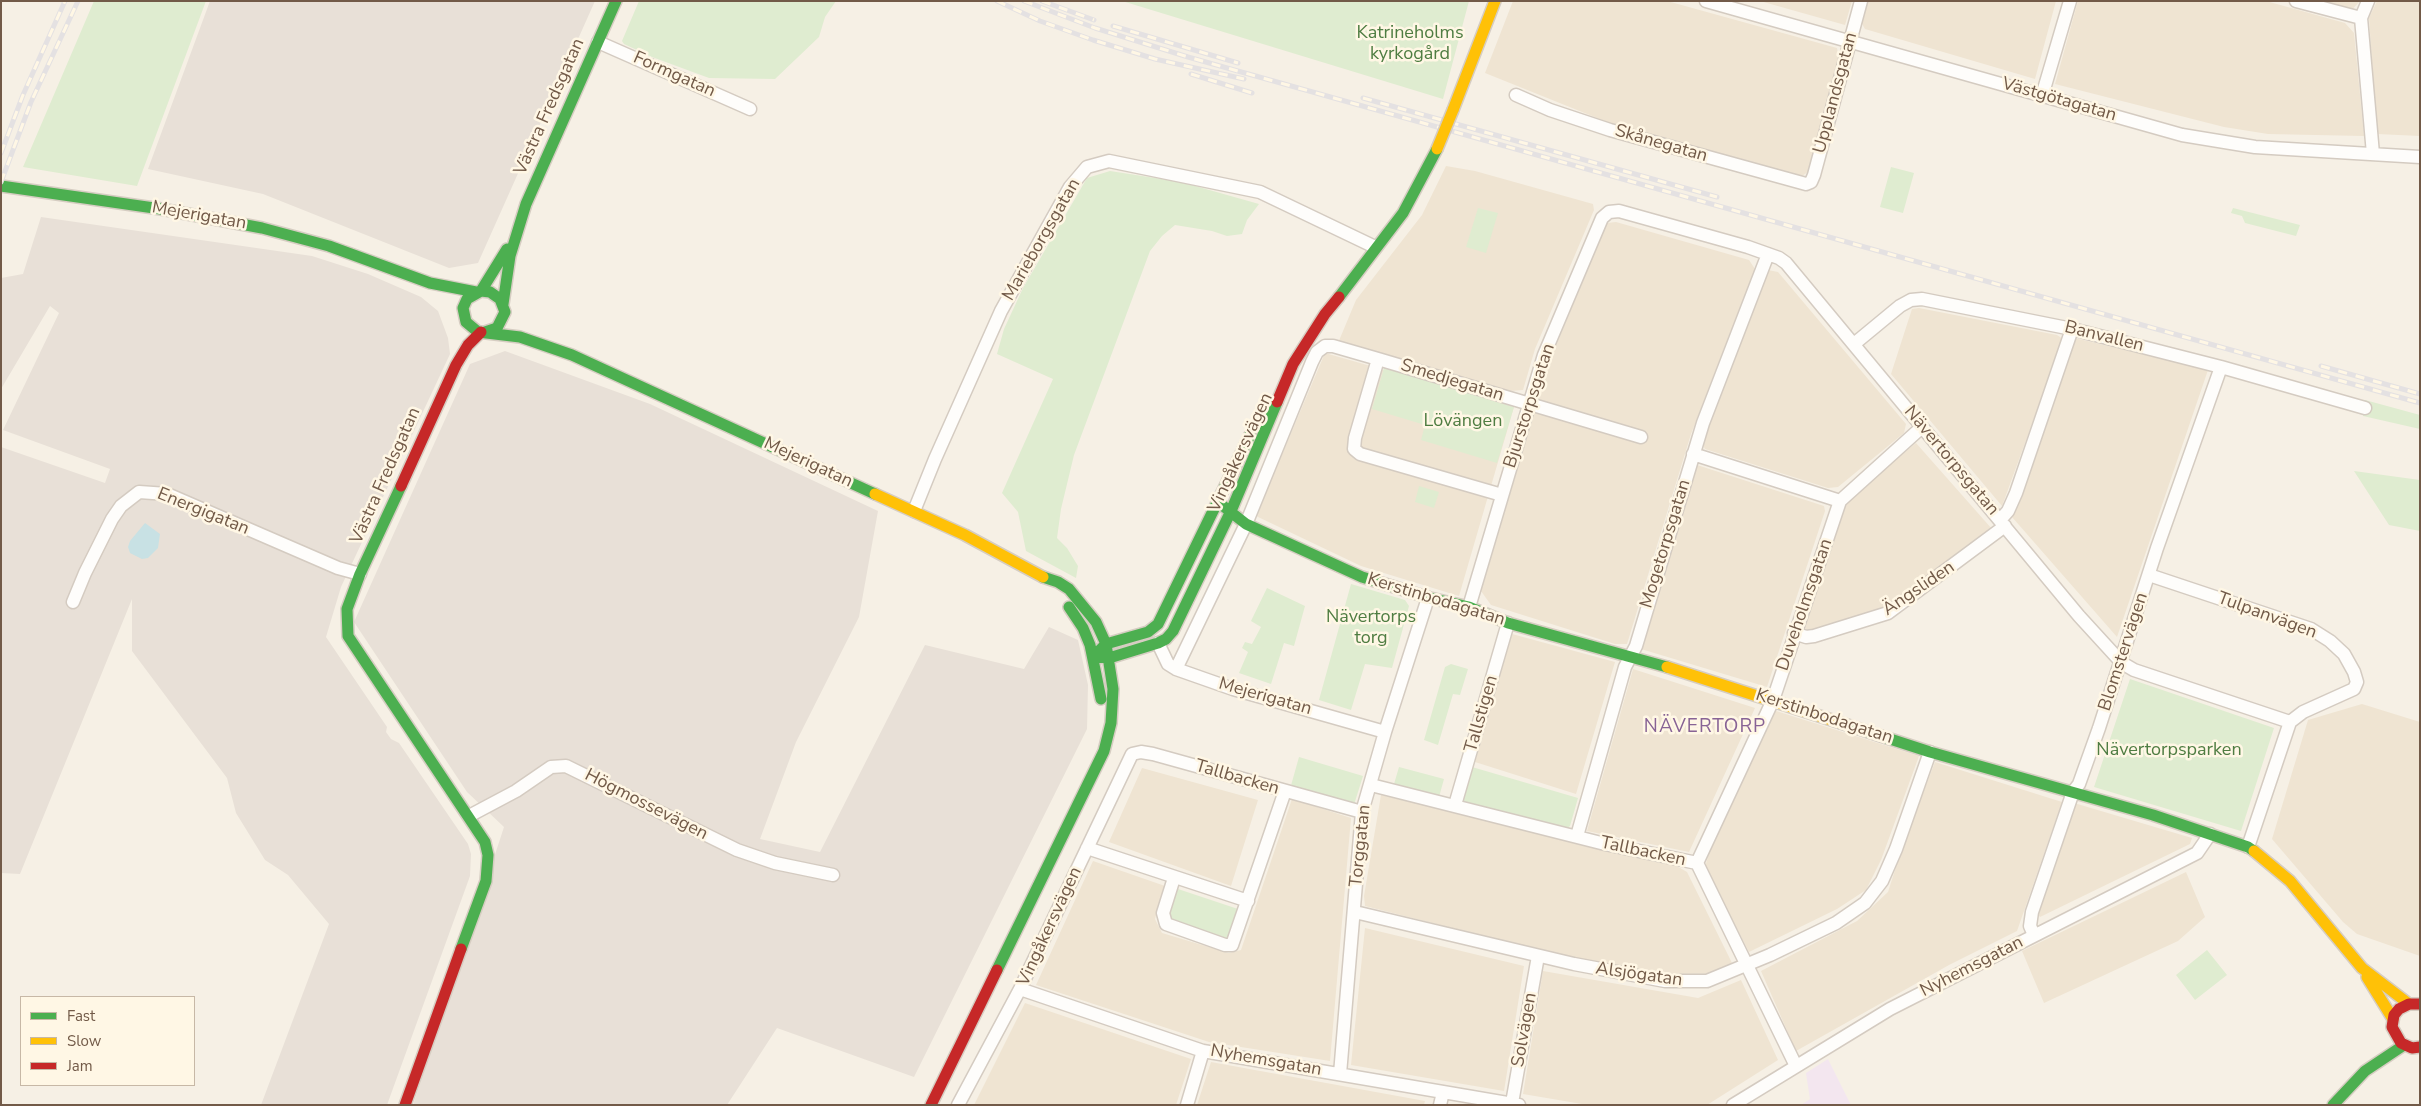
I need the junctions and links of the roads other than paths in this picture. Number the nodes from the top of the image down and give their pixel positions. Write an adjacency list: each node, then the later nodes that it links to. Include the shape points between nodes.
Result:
1 (616, 1): 12 (main road, Västra Fredsgatan)
2 (1491, 1): 10 (main road, Vingåkersvägen)
3 (1495, 1): 10 (main road, Vingåkersvägen)
4 (1706, 1): 11 (street, Västgötagatan)
5 (1860, 1): 11 (street, Upplandsgatan)
6 (2070, 1): 14 (street)
7 (2296, 1): 9 (street)
8 (2368, 1): 9 (street)
9 (2361, 18): 16 (street)
10 (1484, 25): 22 (main road, Vingåkersvägen, bridge, via 1436,149 1403,213)
11 (1851, 41): 14 (street, Västgötagatan); 18 (street, Upplandsgatan, via 1814,175)
12 (598, 42): 15 (street, Formgatan); 21 (main road, Västra Fredsgatan)
13 (1516, 95): 18 (street, Skånegatan, via 1550,110 1634,137)
14 (2042, 96): 16 (street, Västgötagatan, via 2205,140 2288,150)
15 (750, 108)
16 (2373, 154): 17 (street, Västgötagatan)
17 (2420, 156)
18 (1808, 183)
19 (6, 186): 24 (main road, Mejerigatan, via 262,228 329,246)
20 (1609, 212): 23 (street, Nävertorpsgatan, via 1619,211); 37 (street, Bjurstorpsgatan, via 1602,218 1567,298 1544,355)
21 (518, 229): 25 (main road, Västra Fredsgatan, via 494,273); 26 (main road, Västra Fredsgatan, via 510,256)
22 (1375, 247): 44 (main road, Vingåkersvägen, via 1345,278 1297,339 1274,380); 45 (main road, Vingåkersvägen, via 1367,263 1306,341 1293,364); 46 (street, Marieborgsgatan, via 1260,192 1108,160 1088,167 1070,187 1001,311)
23 (1768, 254): 32 (street, Nävertorpsgatan, via 1786,263); 41 (street, Mogetorpsgatan)
24 (390, 270): 25 (main road, Mejerigatan, via 452,289); 28 (main road, Mejerigatan, via 446,302)
25 (478, 292): 26 (main road, via 495,295); 28 (main road, via 463,305)
26 (503, 305): 27 (main road); 31 (main road, via 502,321 496,328)
27 (514, 317)
28 (465, 319): 31 (main road, via 470,327); 35 (main road, Västra Fredsgatan)
29 (524, 325): 33 (main road, Mejerigatan)
30 (2072, 329): 32 (street, Banvallen, via 1922,299 1900,306); 36 (street, Banvallen); 47 (street, Ängsliden)
31 (482, 332): 33 (main road, Mejerigatan, via 520,337); 35 (main road, Västra Fredsgatan)
32 (1854, 344): 39 (street, Nävertorpsgatan)
33 (572, 354): 46 (main road, Mejerigatan)
34 (1378, 358): 37 (street, Smedjegatan); 42 (street, via 1354,448 1360,454); 48 (street, Vingåkersvägen, via 1333,346 1324,346 1317,352)
35 (456, 365): 49 (main road, Västra Fredsgatan)
36 (2221, 366): 38 (street, Banvallen); 50 (street, Blomstervägen)
37 (1530, 402): 40 (street, Smedjegatan); 42 (street, Bjurstorpsgatan)
38 (2365, 408)
39 (1922, 427): 43 (street, Duveholmsgatan); 47 (street, Nävertorpsgatan)
40 (1641, 437)
41 (1693, 454): 43 (street); 61 (street, Mogetorpsgatan, via 1636,646)
42 (1502, 495): 54 (street, Bjurstorpsgatan)
43 (1840, 501): 57 (street, Duveholmsgatan)
44 (1218, 502): 45 (main road); 56 (main road, Vingåkersvägen, via 1169,606)
45 (1231, 511): 48 (main road, Vingåkersvägen); 58 (main road, Vingåkersvägen, via 1173,631)
46 (914, 512): 51 (main road, Mejerigatan, via 965,534)
47 (2003, 523): 57 (street, Ängsliden, via 1888,613 1814,636); 63 (street, Nävertorpsgatan, via 2079,616)
48 (1246, 524): 52 (main road, Kerstinbodagatan, via 1346,571); 64 (street, Vingåkersvägen)
49 (360, 574): 53 (street, Energigatan, via 338,568 166,494 139,492 120,506 112,519); 76 (main road, via 347,609 348,636)
50 (2149, 575): 63 (street, Blomstervägen); 66 (street, Tulpanvägen, via 2311,629 2344,654 2357,682 2354,689)
51 (1041, 577): 59 (main road, Mejerigatan, via 1058,582 1080,600 1096,622); 60 (main road, Mejerigatan, via 1075,615)
52 (1428, 598): 54 (main road, Kerstinbodagatan); 67 (street, Torggatan)
53 (73, 602)
54 (1469, 607): 55 (main road, Kerstinbodagatan)
55 (1508, 623): 61 (main road, Kerstinbodagatan); 74 (street, Tallstigen)
56 (1152, 630): 58 (main road); 59 (main road)
57 (1794, 634): 65 (street, Duveholmsgatan)
58 (1158, 643): 62 (main road, Vingåkersvägen); 64 (street, via 1168,664)
59 (1106, 644): 60 (main road); 62 (main road, Vingåkersvägen)
60 (1093, 656): 62 (main road, Vingåkersvägen); 70 (main road, Vingåkersvägen, via 1101,707)
61 (1630, 656): 65 (main road, Kerstinbodagatan); 78 (street, Mogetorpsgatan)
62 (1109, 658): 70 (main road, Vingåkersvägen, via 1113,688 1111,723 1104,751)
63 (2122, 662): 66 (street, Nävertorpsgatan, via 2134,670); 73 (street, Blomstervägen, via 2079,784)
64 (1176, 669): 67 (street, Mejerigatan, via 1233,689)
65 (1773, 700): 69 (main road, Kerstinbodagatan); 81 (street, Duveholmsgatan)
66 (2290, 722): 80 (street)
67 (1385, 732): 71 (street, Torggatan)
68 (1141, 752): 72 (street, Tallbacken); 79 (street, Vingåkersvägen, via 1132,754 1127,762)
69 (1930, 752): 73 (main road, Kerstinbodagatan); 88 (street, Alsjögatan, via 1896,849 1874,893 1853,913)
70 (1094, 768): 101 (main road, Vingåkersvägen, via 1057,850)
71 (1371, 785): 74 (street, Tallbacken); 75 (street, Torggatan)
72 (1285, 791): 75 (street, Tallbacken); 84 (street)
73 (2073, 792): 77 (main road, Kerstinbodagatan); 86 (street, Blomstervägen, via 2030,918)
74 (1455, 805): 78 (street, Tallbacken)
75 (1362, 812): 85 (street, Torggatan)
76 (469, 816): 82 (street, Högmossevägen, via 516,791 551,767 566,766 737,850 774,863); 100 (main road, via 486,848 486,881)
77 (2210, 834): 80 (main road, Kerstinbodagatan); 86 (street, Nyhemsgatan, via 2197,854)
78 (1577, 836): 81 (street, Tallbacken)
79 (1087, 848): 83 (street); 90 (street, Vingåkersvägen)
80 (2248, 848): 89 (main road, Kerstinbodagatan, via 2290,881)
81 (1697, 863): 88 (street, Tallbacken)
82 (833, 875)
83 (1174, 878): 84 (street); 84 (street, via 1163,913 1166,924 1210,940 1232,945)
84 (1248, 901)
85 (1355, 912): 87 (street, Alsjögatan); 97 (street, Torggatan)
86 (2034, 935): 95 (street, Nyhemsgatan, via 1890,1009)
87 (1538, 956): 88 (street, Alsjögatan, via 1681,982 1707,981); 99 (street, Solvägen)
88 (1746, 966): 95 (street, Tallbacken)
89 (2362, 968): 91 (main road, Kerstinbodagatan); 92 (main road, Kerstinbodagatan)
90 (1020, 989): 94 (street, Nyhemsgatan); 102 (street, Vingåkersvägen)
91 (2414, 1004): 92 (main road, via 2399,1009)
92 (2392, 1023): 93 (main road, Kerstinbodagatan, via 2397,1040); 96 (main road)
93 (2415, 1048): 96 (main road)
94 (1203, 1051): 97 (street, Nyhemsgatan); 103 (street)
95 (1796, 1066): 104 (street, Nyhemsgatan)
96 (2365, 1071): 105 (main road)
97 (1340, 1074): 98 (street, Nyhemsgatan)
98 (1441, 1098): 99 (street, Nyhemsgatan)
99 (1516, 1104)
100 (405, 1105)
101 (930, 1105)
102 (958, 1105)
103 (1188, 1105)
104 (1733, 1105)
105 (2333, 1105)

